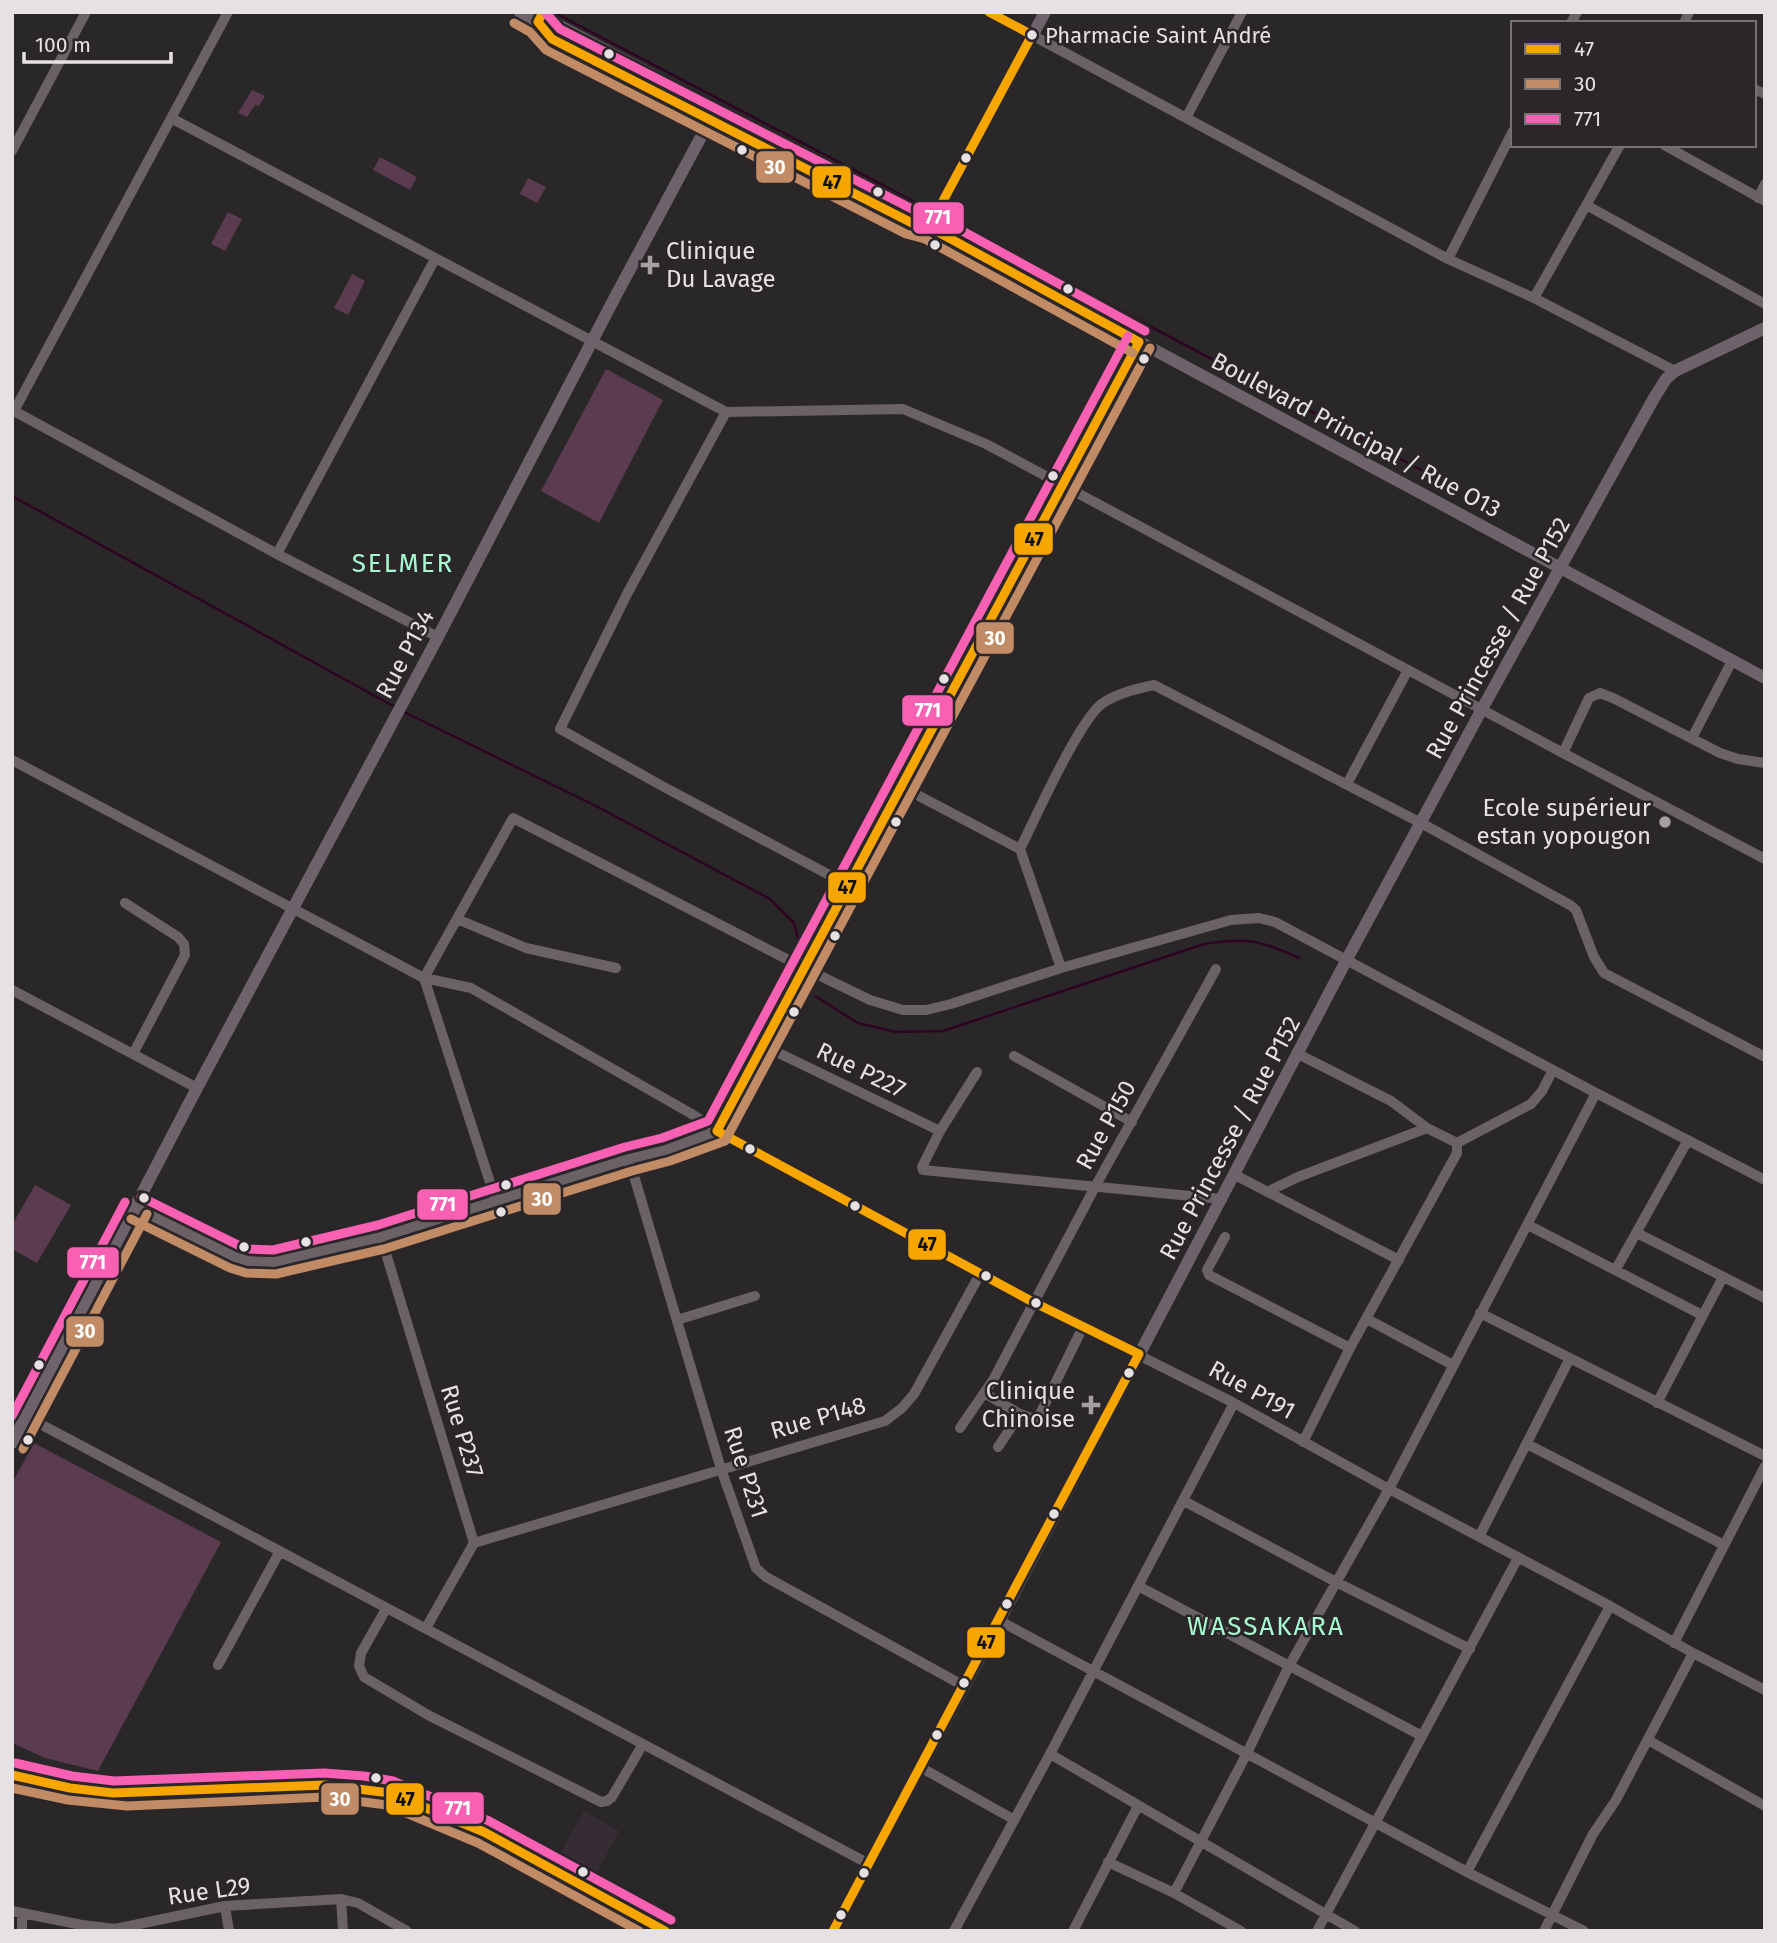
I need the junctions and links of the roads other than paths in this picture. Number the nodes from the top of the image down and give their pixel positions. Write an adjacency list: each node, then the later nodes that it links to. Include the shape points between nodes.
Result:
1 (86, 12): 15 (street)
2 (228, 12): 9 (street)
3 (520, 12): 7 (street, Boulevard Principal / Rue O13)
4 (989, 12): 8 (street)
5 (1045, 12): 8 (street)
6 (1242, 12): 10 (street)
7 (541, 17): 11 (street, Boulevard Principal / Rue O13, via 552,39); 19 (street, Boulevard Principal / Rue O13, via 917,215)
8 (1032, 35): 10 (street); 19 (street)
9 (171, 118): 20 (street); 30 (street, via 14,411)
10 (1186, 118): 21 (street)
11 (710, 120): 19 (street, Boulevard Principal / Rue O13, via 912,223); 25 (street, Rue P134)
12 (1511, 135): 21 (street)
13 (1619, 147): 18 (street)
14 (1668, 147): 17 (street)
15 (12, 151)
16 (1765, 184): 17 (street)
17 (1761, 200)
18 (1588, 206): 22 (street); 23 (street)
19 (929, 227): 26 (street, Boulevard Principal / Rue O13)
20 (435, 259): 25 (street); 30 (street)
21 (1448, 259): 22 (street)
22 (1534, 298): 27 (street)
23 (1765, 304)
24 (1765, 328): 27 (street)
25 (592, 342): 28 (street); 32 (street, Rue P134)
26 (1139, 342): 29 (street); 31 (street, Boulevard Principal / Rue O13)
27 (1675, 371): 31 (street, Rue Princesse / Rue P152, via 1654,398)
28 (726, 412): 29 (street, via 903,409 986,444); 46 (street, via 627,593 560,729)
29 (1061, 485): 34 (street); 42 (street)
30 (276, 554): 32 (street)
31 (1561, 569): 33 (street, Boulevard Principal / Rue O13); 36 (street, Rue Princesse / Rue P152)
32 (438, 637): 48 (street, Rue P134)
33 (1732, 661): 35 (street, Boulevard Principal / Rue O13); 37 (street)
34 (1408, 670): 36 (street); 41 (street)
35 (1765, 678)
36 (1482, 709): 38 (street); 43 (street, Rue Princesse / Rue P152)
37 (1692, 738): 38 (street, via 1600,693 1590,698); 40 (street, via 1738,759)
38 (1563, 753): 45 (street)
39 (12, 760): 48 (street, Rue P191)
40 (1765, 763)
41 (1347, 784): 43 (street); 44 (street, via 1154,685 1098,708)
42 (902, 787): 44 (street); 46 (street)
43 (1421, 823): 50 (street, Rue Princesse / Rue P152); 61 (street, via 1570,905 1604,973)
44 (1020, 849): 53 (street)
45 (1765, 859)
46 (848, 885): 52 (street)
47 (125, 903): 58 (street, via 178,937 185,954)
48 (294, 910): 55 (street, Rue P191); 64 (street, Rue P134)
49 (457, 919): 51 (street, via 526,948); 52 (street, via 515,818); 55 (street)
50 (1347, 959): 53 (street, via 1275,922 1244,917); 59 (street, Rue Princesse / Rue P152); 62 (street)
51 (616, 968)
52 (804, 968): 53 (street, via 870,1000 903,1010 926,1010); 57 (street)
53 (1061, 968)
54 (1216, 969): 66 (street, Rue P150)
55 (424, 978): 68 (street, Rue P191, via 471,988); 78 (street)
56 (12, 990): 58 (street)
57 (764, 1046): 68 (street); 69 (street, Rue P227)
58 (133, 1054): 64 (street)
59 (1298, 1054): 67 (street, via 1391,1101); 73 (street, Rue Princesse / Rue P152)
60 (1014, 1056): 66 (street)
61 (1765, 1058)
62 (1553, 1070): 65 (street); 71 (street, via 1531,1104)
63 (977, 1072): 69 (street)
64 (197, 1088): 79 (street, Rue P134)
65 (1596, 1093): 70 (street); 80 (street)
66 (1132, 1122): 75 (street, Rue P150)
67 (1427, 1128): 71 (street); 76 (street)
68 (717, 1131): 72 (street); 86 (street, Rue P191)
69 (940, 1131): 75 (street, via 923,1170)
70 (1688, 1140): 74 (street); 81 (street)
71 (1458, 1143): 84 (street, via 1457,1153)
72 (629, 1159): 78 (street); 94 (street, Rue P231)
73 (1235, 1175): 76 (street); 77 (street, Rue Princesse / Rue P152)
74 (1765, 1180)
75 (1096, 1185): 77 (street); 90 (street, Rue P150)
76 (1267, 1192): 84 (street)
77 (1222, 1199): 97 (street, Rue Princesse / Rue P152)
78 (496, 1201): 82 (street)
79 (136, 1208): 82 (street, via 248,1261 274,1262); 105 (street, Rue P134)
80 (1528, 1225): 85 (street); 91 (street)
81 (1637, 1233): 85 (street); 87 (street)
82 (381, 1237): 117 (street, Rue P237)
83 (1225, 1237): 96 (street, via 1207,1270 1209,1275)
84 (1399, 1260): 93 (street)
85 (1616, 1269): 92 (street)
86 (980, 1274): 90 (street, Rue P191); 113 (street, Rue P148, via 902,1408 885,1420)
87 (1723, 1277): 89 (street); 92 (street)
88 (755, 1296): 94 (street)
89 (1765, 1298)
90 (1033, 1302): 95 (street, Rue P191); 100 (street, Rue P150)
91 (1480, 1313): 98 (street); 99 (street)
92 (1702, 1315): 102 (street)
93 (1367, 1319): 96 (street); 99 (street)
94 (677, 1320): 113 (street, Rue P231)
95 (1083, 1327): 97 (street, Rue P191); 104 (street, via 1039,1416 1034,1419)
96 (1350, 1348): 107 (street)
97 (1139, 1354): 101 (street, Rue P191); 125 (street, Rue Princesse / Rue P152)
98 (1570, 1358): 102 (street); 109 (street)
99 (1453, 1365): 114 (street)
100 (984, 1393): 104 (street); 106 (street, Rue P150)
101 (1234, 1403): 107 (street, Rue P191); 115 (street)
102 (1657, 1403): 111 (street)
103 (12, 1409): 105 (street)
104 (1020, 1414): 110 (street)
105 (26, 1416): 108 (street, Rue P134); 119 (street)
106 (960, 1428)
107 (1303, 1442): 114 (street, Rue P191)
108 (12, 1443)
109 (1527, 1444): 116 (street); 118 (street)
110 (998, 1447)
111 (1765, 1456)
112 (1765, 1466): 118 (street)
113 (721, 1469): 117 (street, Rue P148); 133 (street, Rue P231, via 760,1573)
114 (1389, 1489): 116 (street, Rue P191); 121 (street)
115 (1184, 1501): 121 (street); 122 (street)
116 (1479, 1535): 120 (street, Rue P191)
117 (474, 1543): 126 (street)
118 (1724, 1545): 127 (street)
119 (279, 1551): 124 (street); 130 (street)
120 (1517, 1558): 123 (street, Rue P191); 128 (street)
121 (1336, 1582): 128 (street); 131 (street)
122 (1138, 1586): 131 (street); 132 (street)
123 (1610, 1606): 127 (street, Rue P191); 149 (street)
124 (386, 1609): 126 (street); 137 (street, via 361,1653 359,1666 364,1677 428,1715 601,1802 612,1797)
125 (1000, 1621): 132 (street); 133 (street, Rue Princesse / Rue P152)
126 (426, 1628): 137 (street)
127 (1674, 1643): 129 (street, Rue P191)
128 (1470, 1649): 135 (street)
129 (1693, 1653): 134 (street, Rue P191); 136 (street)
130 (218, 1665)
131 (1289, 1665): 135 (street); 138 (street)
132 (1092, 1671): 138 (street); 139 (street)
133 (964, 1686): 140 (street, Rue Princesse / Rue P152)
134 (1765, 1690)
135 (1422, 1736): 145 (street)
136 (1648, 1740): 143 (street); 154 (street)
137 (643, 1744): 148 (street)
138 (1247, 1753): 145 (street); 146 (street)
139 (1049, 1754): 142 (street); 144 (street)
140 (920, 1767): 144 (street); 148 (street, Rue Princesse / Rue P152)
141 (12, 1775): 162 (street, via 97,1793 325,1785 390,1793 484,1832)
142 (1138, 1806): 146 (street); 147 (street)
143 (1765, 1806)
144 (1013, 1819): 163 (street)
145 (1377, 1821): 149 (street); 155 (street)
146 (1199, 1842): 150 (street); 155 (street)
147 (1108, 1862): 150 (street); 164 (street)
148 (869, 1864): 157 (street, Rue Princesse / Rue P152)
149 (1467, 1872): 154 (street)
150 (1174, 1893): 165 (street)
151 (341, 1899): 152 (street, Rue L29); 160 (street); 161 (street, Rue L29, via 358,1903)
152 (225, 1906): 156 (street, Rue L29); 159 (street)
153 (17, 1912): 156 (street, Rue L29); 158 (street)
154 (1552, 1914): 168 (street); 169 (street)
155 (1325, 1915): 166 (street); 167 (street)
156 (115, 1930)
157 (834, 1930)
158 (22, 1931)
159 (229, 1931)
160 (343, 1931)
161 (407, 1931)
162 (665, 1931)
163 (954, 1931)
164 (1073, 1931)
165 (1241, 1931)
166 (1317, 1931)
167 (1355, 1931)
168 (1544, 1931)
169 (1584, 1931)

